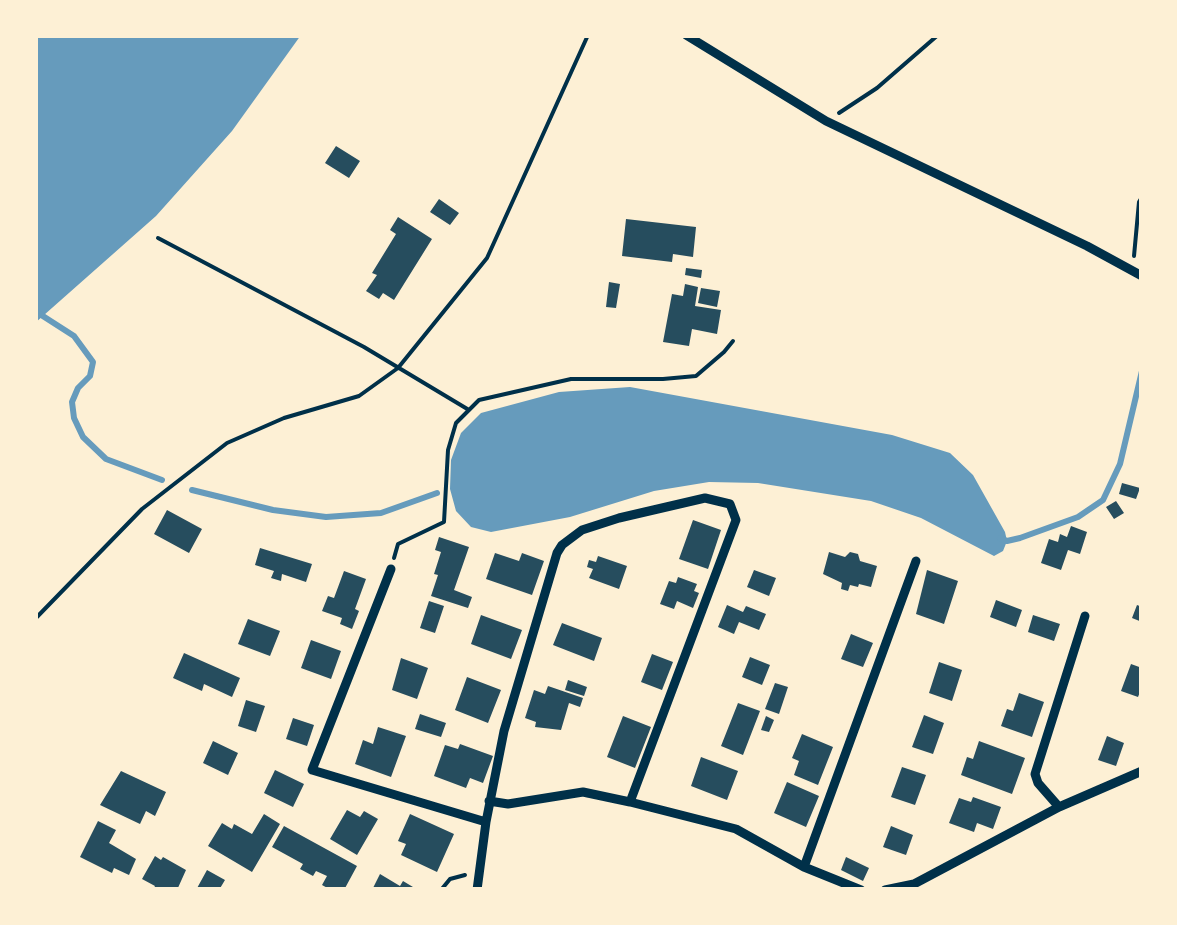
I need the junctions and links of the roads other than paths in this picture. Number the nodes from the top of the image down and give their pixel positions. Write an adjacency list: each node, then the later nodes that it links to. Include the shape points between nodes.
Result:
1 (686, 35): 2 (street, via 826,121)
2 (1137, 273)
3 (916, 561): 11 (street)
4 (391, 569): 10 (street, via 312,770)
5 (1086, 616): 9 (street, via 1035,774)
6 (1142, 770): 9 (street)
7 (489, 802): 8 (street, via 583,792); 8 (street, via 562,545 619,518 704,498 730,504 736,520); 10 (street)
8 (630, 802): 11 (street, via 736,829)
9 (1059, 807): 14 (street, via 914,884)
10 (486, 822): 12 (street)
11 (804, 867): 13 (street)
12 (478, 890)
13 (861, 890)
14 (885, 890)

